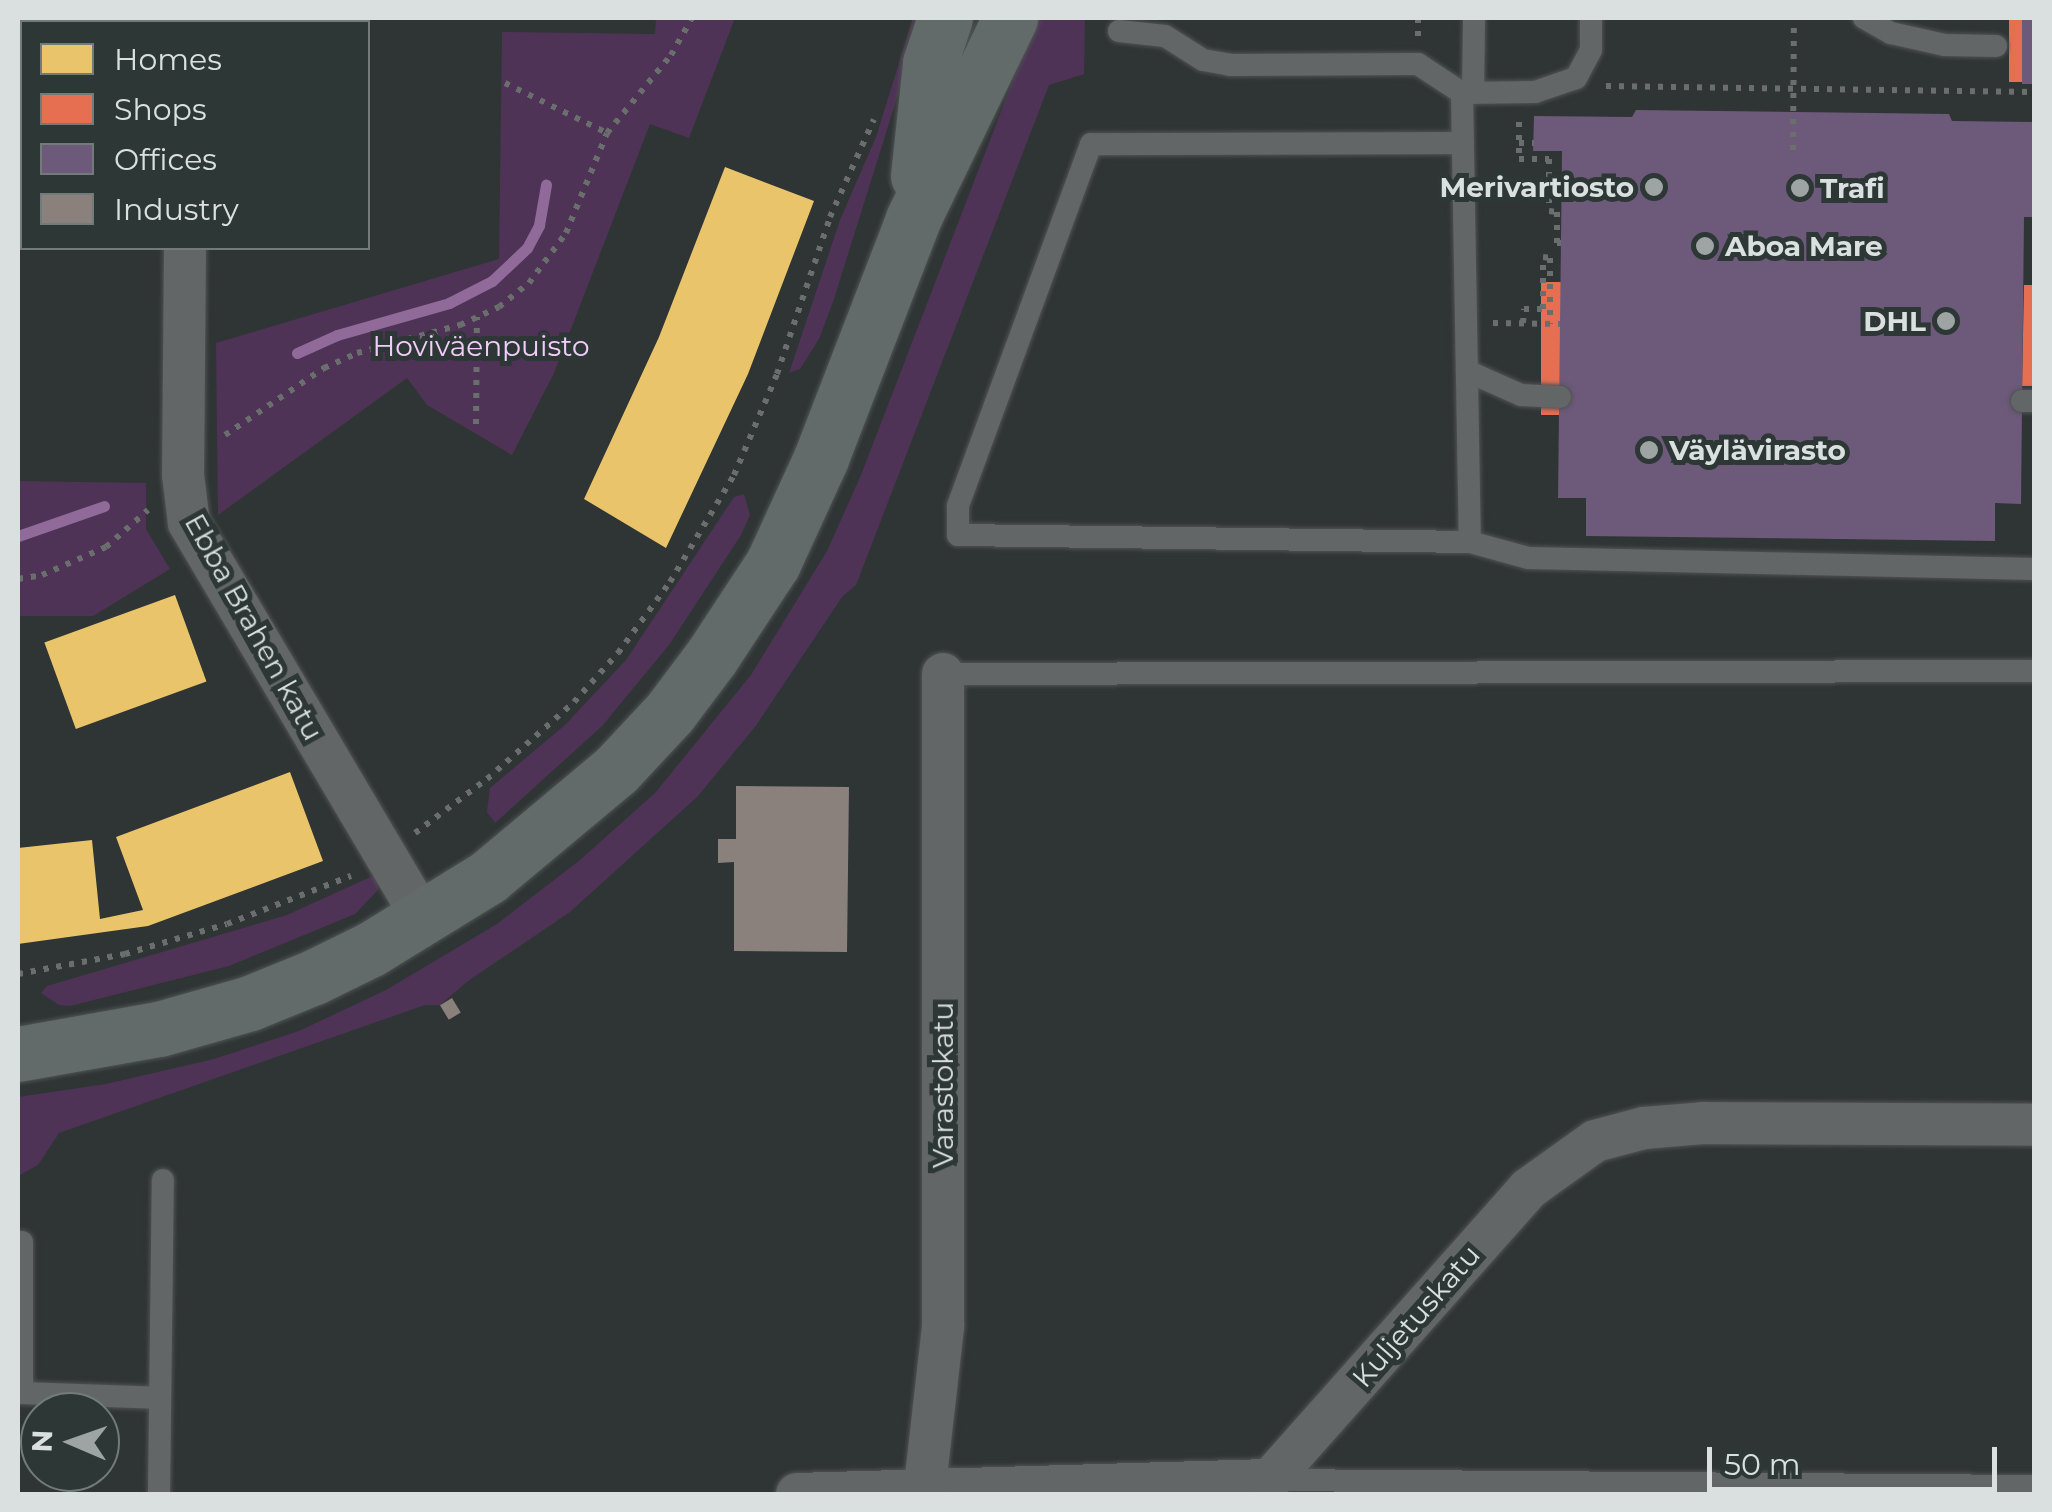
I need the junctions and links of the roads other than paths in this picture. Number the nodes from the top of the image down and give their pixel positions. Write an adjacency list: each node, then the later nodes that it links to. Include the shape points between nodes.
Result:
1 (945, 18): 10 (main road, via 930,63)
2 (1010, 18): 10 (main road)
3 (1474, 18): 8 (lane)
4 (1591, 18): 8 (lane, via 1590,50 1576,78 1519,92)
5 (1864, 18): 7 (lane, via 1891,33 1945,45)
6 (1119, 31): 8 (lane, via 1164,36 1203,60 1230,65 1418,64)
7 (1996, 46)
8 (1468, 93): 9 (lane)
9 (1463, 143): 12 (lane); 14 (lane, via 1091,144 958,506 958,534)
10 (913, 219): 18 (main road, via 821,458 750,602 670,712 616,770 540,839)
11 (185, 250): 18 (street, Ebba Brahen katu, via 183,475 189,523)
12 (1467, 372): 13 (lane, via 1521,395); 14 (lane)
13 (1560, 397)
14 (1470, 542): 15 (lane, via 1528,558)
15 (2034, 569)
16 (2034, 671): 17 (lane)
17 (943, 674): 29 (street, Varastokatu, via 943,1326)
18 (422, 920): 19 (main road, via 250,1003 159,1029)
19 (18, 1054)
20 (2034, 1125): 26 (street, Kuljetuskatu, via 1704,1123 1595,1141 1528,1189)
21 (162, 1180): 25 (lane)
22 (22, 1242): 23 (lane)
23 (20, 1392)
24 (120, 1397): 25 (lane)
25 (160, 1398): 30 (lane)
26 (1270, 1480): 28 (lane); 29 (street)
27 (2034, 1486): 28 (lane)
28 (1982, 1490)
29 (924, 1491): 31 (street)
30 (158, 1494)
31 (797, 1494)

